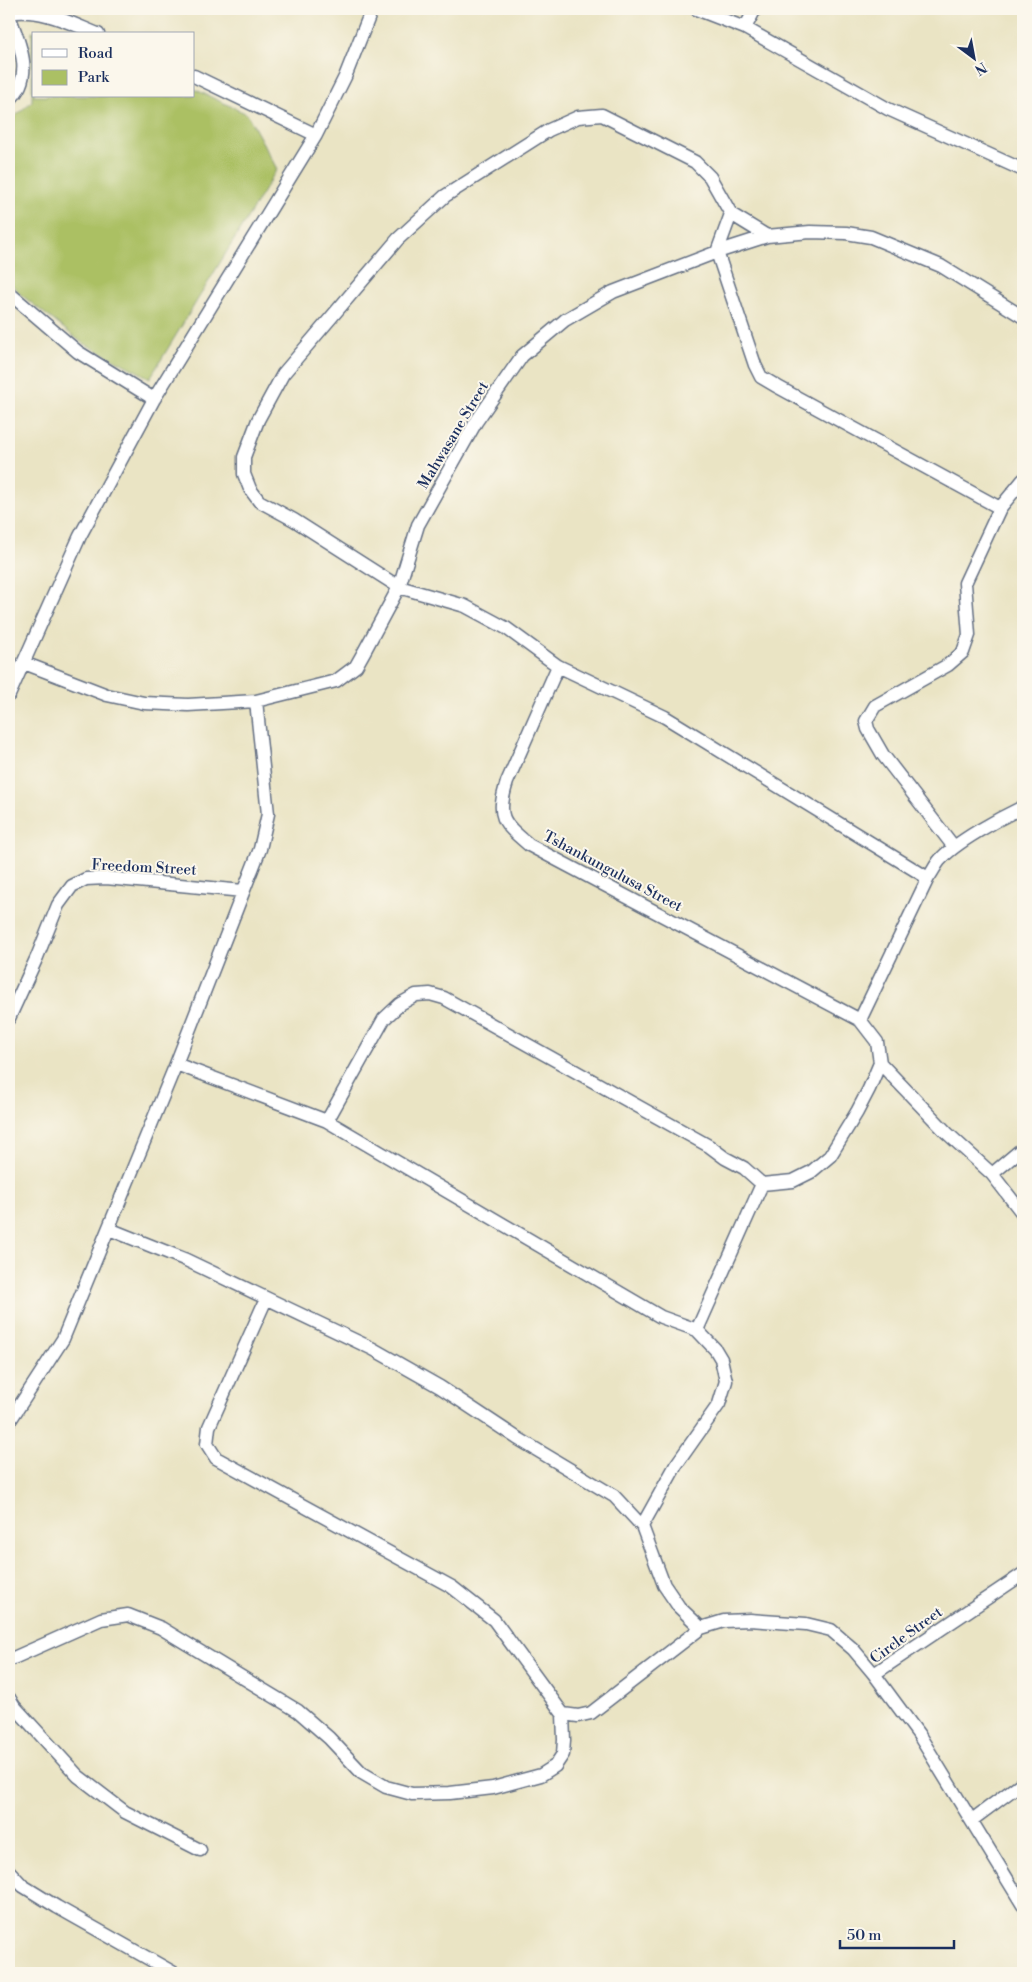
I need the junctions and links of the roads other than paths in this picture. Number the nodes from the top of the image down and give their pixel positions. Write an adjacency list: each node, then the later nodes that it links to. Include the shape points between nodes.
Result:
1 (372, 9): 9 (street, via 345,77)
2 (696, 9): 5 (street)
3 (755, 9): 5 (street)
4 (9, 15): 6 (street, via 23,10 45,14); 8 (street, via 22,53 24,70 17,92)
5 (745, 28): 10 (street, via 888,109)
6 (93, 32)
7 (195, 76): 9 (street)
8 (9, 100)
9 (316, 135): 16 (street)
10 (1023, 170)
11 (731, 214): 12 (street); 13 (street); 19 (street, via 710,177 695,162 602,115 578,116 549,130 445,196 398,239 283,374 258,420 244,457 244,474 259,500)
12 (767, 236): 13 (street, Mahwasane Street); 15 (street, Mahwasane Street, via 810,232 871,237 941,266)
13 (717, 252): 18 (street, via 761,377); 19 (street, Mahwasane Street, via 612,292 565,320 522,356 476,422 418,525)
14 (9, 293): 16 (street, via 78,352)
15 (1023, 317)
16 (154, 399): 20 (street, via 80,536)
17 (1023, 480): 18 (street)
18 (1000, 508): 25 (street, via 965,583 969,635 963,652 948,665 875,706 866,720 883,755)
19 (399, 587): 21 (street, via 465,606 506,628); 23 (street, Mahwasane Street, via 356,666 336,680)
20 (24, 663): 22 (street); 23 (street, Mahwasane Street, via 107,695 144,703 188,705)
21 (558, 666): 26 (street, via 665,717); 29 (street, Tshankungulusa Street, via 501,801 502,817 513,831 529,845)
22 (9, 695)
23 (256, 701): 27 (street, via 268,814 260,849)
24 (1023, 807): 25 (street)
25 (954, 847): 26 (street)
26 (928, 878): 29 (street)
27 (243, 891): 28 (street, Freedom Street, via 106,878 86,879 72,886 58,905); 31 (street)
28 (9, 1018)
29 (860, 1020): 30 (street, via 877,1042)
30 (880, 1063): 34 (street, via 947,1133); 35 (street, via 870,1089 830,1156 811,1172 793,1181)
31 (176, 1064): 32 (street); 37 (street)
32 (327, 1121): 35 (street, via 384,1019 416,995 430,994 444,998 709,1146 744,1168); 39 (street, via 661,1317)
33 (1023, 1148): 34 (street)
34 (992, 1174): 36 (street)
35 (762, 1184): 39 (street)
36 (1023, 1214)
37 (109, 1229): 38 (street, via 184,1259); 40 (street, via 63,1339)
38 (266, 1299): 41 (street, via 373,1349 440,1387 614,1496); 47 (street, via 208,1427 207,1444 216,1458 452,1586 494,1620)
39 (697, 1330): 41 (street, via 721,1359 726,1381 719,1404 676,1465)
40 (9, 1422)
41 (642, 1526): 43 (street, via 664,1585 679,1607)
42 (1023, 1574): 45 (street, Circle Street)
43 (701, 1628): 45 (street, via 724,1621 750,1620 806,1624 831,1630); 47 (street, via 591,1713 578,1716)
44 (9, 1660): 47 (street, via 101,1619 128,1615 161,1628 298,1711 329,1738 362,1774 386,1787 412,1794 493,1788 541,1775 555,1766 563,1754)
45 (874, 1674): 49 (street, Circle Street, via 919,1735)
46 (9, 1698): 50 (street, via 78,1776 125,1812)
47 (563, 1714)
48 (1023, 1782): 49 (street)
49 (972, 1820): 52 (street, Circle Street)
50 (200, 1850)
51 (9, 1872): 53 (street, via 23,1886 57,1907)
52 (1023, 1905)
53 (174, 1973)

